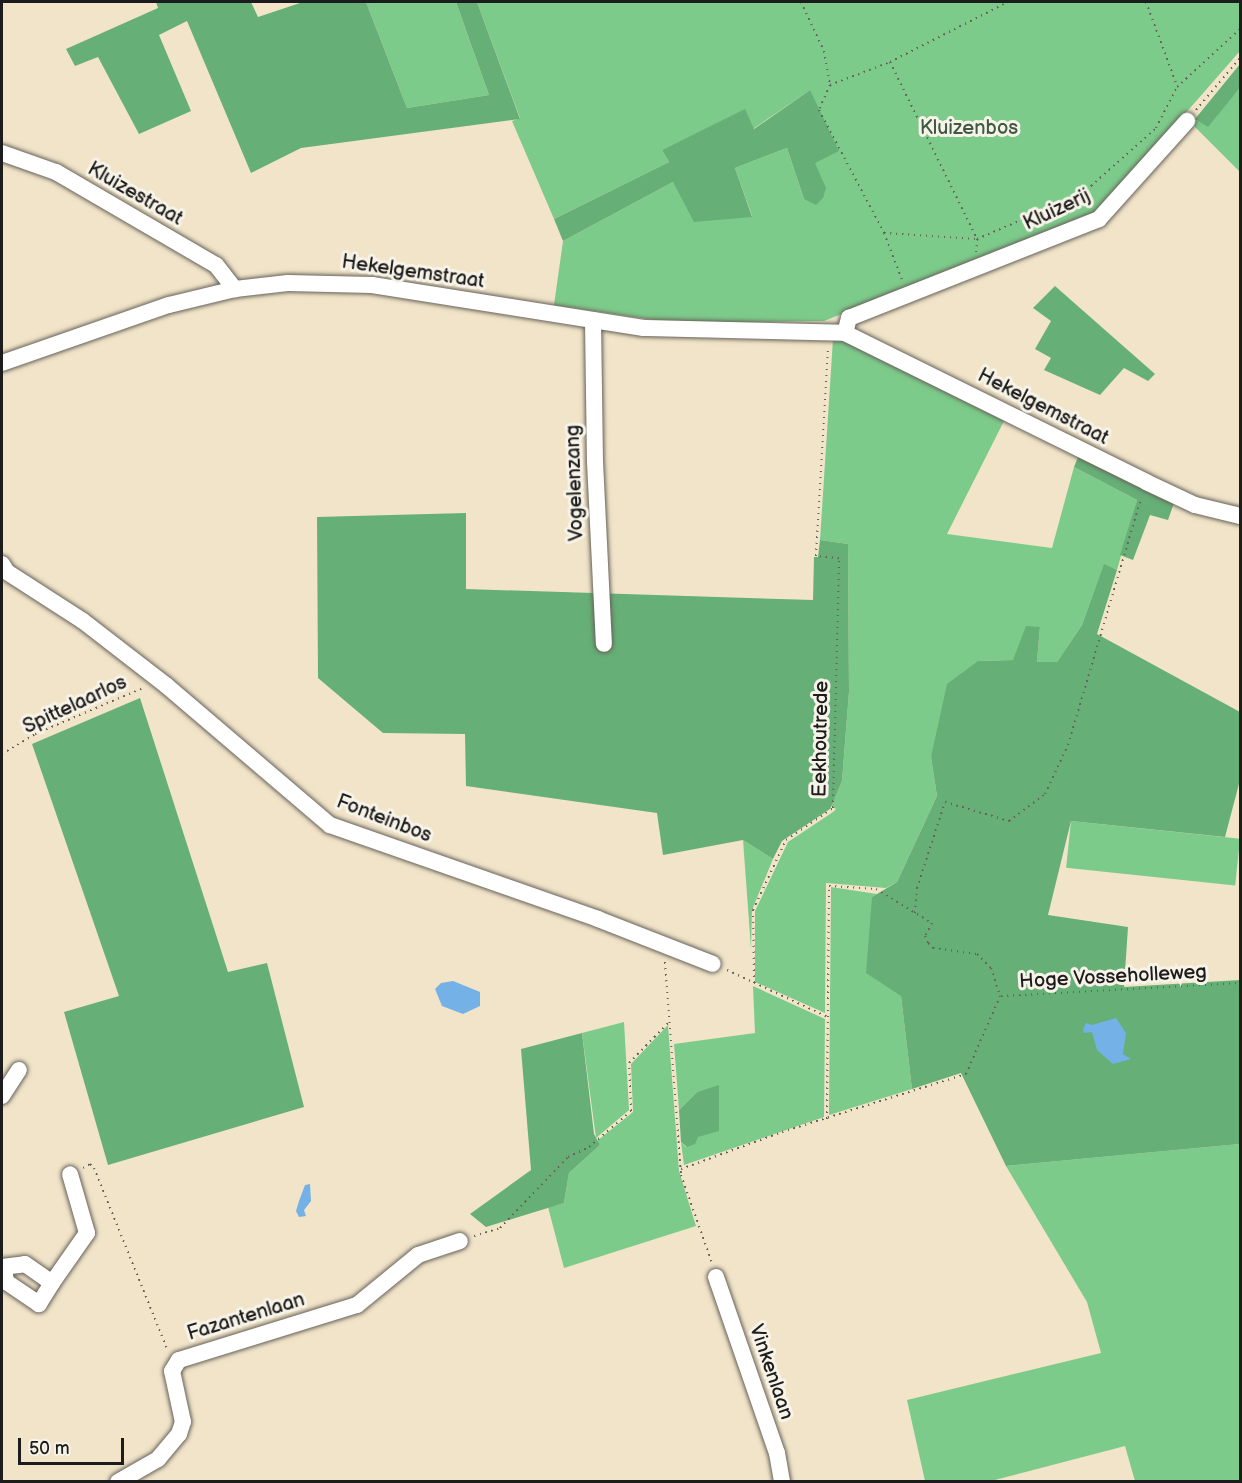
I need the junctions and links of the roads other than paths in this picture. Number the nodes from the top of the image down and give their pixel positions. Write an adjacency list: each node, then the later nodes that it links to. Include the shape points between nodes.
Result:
1 (1187, 121): 5 (street, Kluizerij, via 1099,219 849,318)
2 (2, 153): 3 (street, Kluizestraat, via 56,172 216,265)
3 (235, 289): 4 (street, Hekelgemstraat, via 321,282 372,285); 6 (street, Hekelgemstraat, via 169,305)
4 (593, 320): 5 (street, Hekelgemstraat, via 698,332); 9 (street, Vogelenzang)
5 (837, 332): 7 (street, Hekelgemstraat, via 1195,505)
6 (2, 363)
7 (1240, 516)
8 (2, 564): 10 (street, Fonteinbos, via 7,572 83,621 160,681 330,825 664,943)
9 (604, 644)
10 (713, 964)
11 (19, 1070): 12 (street)
12 (2, 1096)
13 (70, 1174): 17 (street, via 87,1233)
14 (460, 1241): 18 (street, Fazantenlaan, via 418,1255 357,1305 179,1360 174,1368 183,1422 179,1434 159,1459)
15 (3, 1268): 17 (street, via 25,1264); 17 (street, via 6,1282 39,1304)
16 (717, 1277): 19 (street, Vinkenlaan, via 777,1452)
17 (52, 1283)
18 (118, 1482)
19 (782, 1482)

